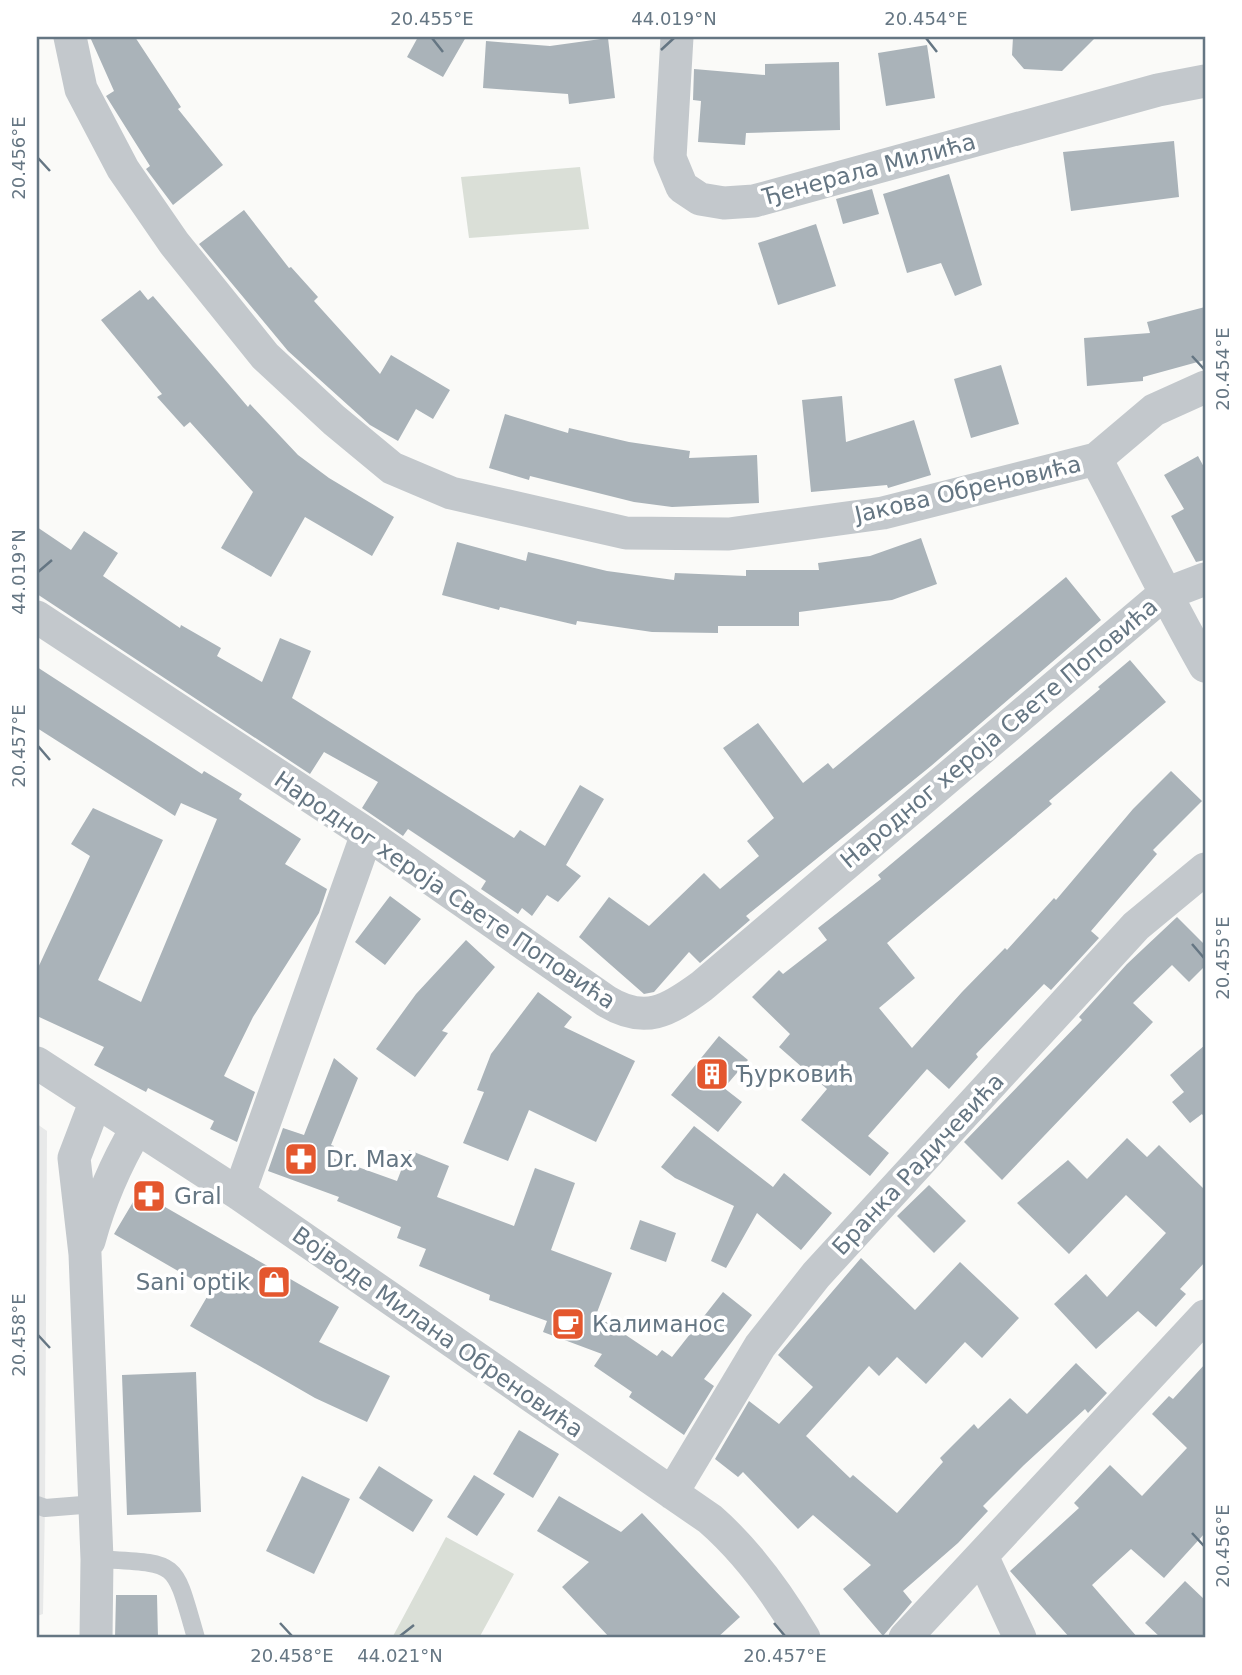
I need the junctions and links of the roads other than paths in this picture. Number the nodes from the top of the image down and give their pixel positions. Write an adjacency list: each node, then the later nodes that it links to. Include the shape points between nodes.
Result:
1 (70, 37): 5 (street, Јакова Обреновића, via 81,89 123,169 182,254 265,356 314,402 392,468 427,483 512,509 626,533 729,534 883,513)
2 (677, 37): 3 (street, Ђенерала Милића, via 670,158 682,187 700,199 724,203 754,201)
3 (1205, 81)
4 (1205, 387): 5 (street, via 1154,410)
5 (1096, 458): 7 (street)
6 (1205, 579): 7 (street, Народног хероја Свете Поповића)
7 (1163, 595): 9 (street); 10 (street, Народног хероја Свете Поповића, via 676,1006 626,1013)
8 (37, 617): 10 (street, Народног хероја Свете Поповића)
9 (1205, 666)
10 (367, 834): 15 (street)
11 (1205, 869): 18 (street, Бранка Радичевића, via 1136,926 817,1275 760,1346)
12 (37, 1063): 13 (street, Војводе Милана Обреновића)
13 (95, 1103): 14 (street, Војводе Милана Обреновића); 16 (street, via 74,1158)
14 (137, 1128): 15 (street, Војводе Милана Обреновића); 16 (street, via 99,1203)
15 (239, 1194): 18 (street, Војводе Милана Обреновића)
16 (85, 1254): 19 (street)
17 (1205, 1316): 21 (street)
18 (672, 1493): 25 (street, Војводе Милана Обреновића, via 729,1536 771,1586)
19 (95, 1504): 20 (lane); 22 (street)
20 (37, 1505)
21 (982, 1556): 26 (street); 27 (street)
22 (97, 1559): 23 (street); 24 (lane, via 160,1563 176,1576)
23 (96, 1638)
24 (195, 1638)
25 (804, 1638)
26 (905, 1638)
27 (1020, 1638)

